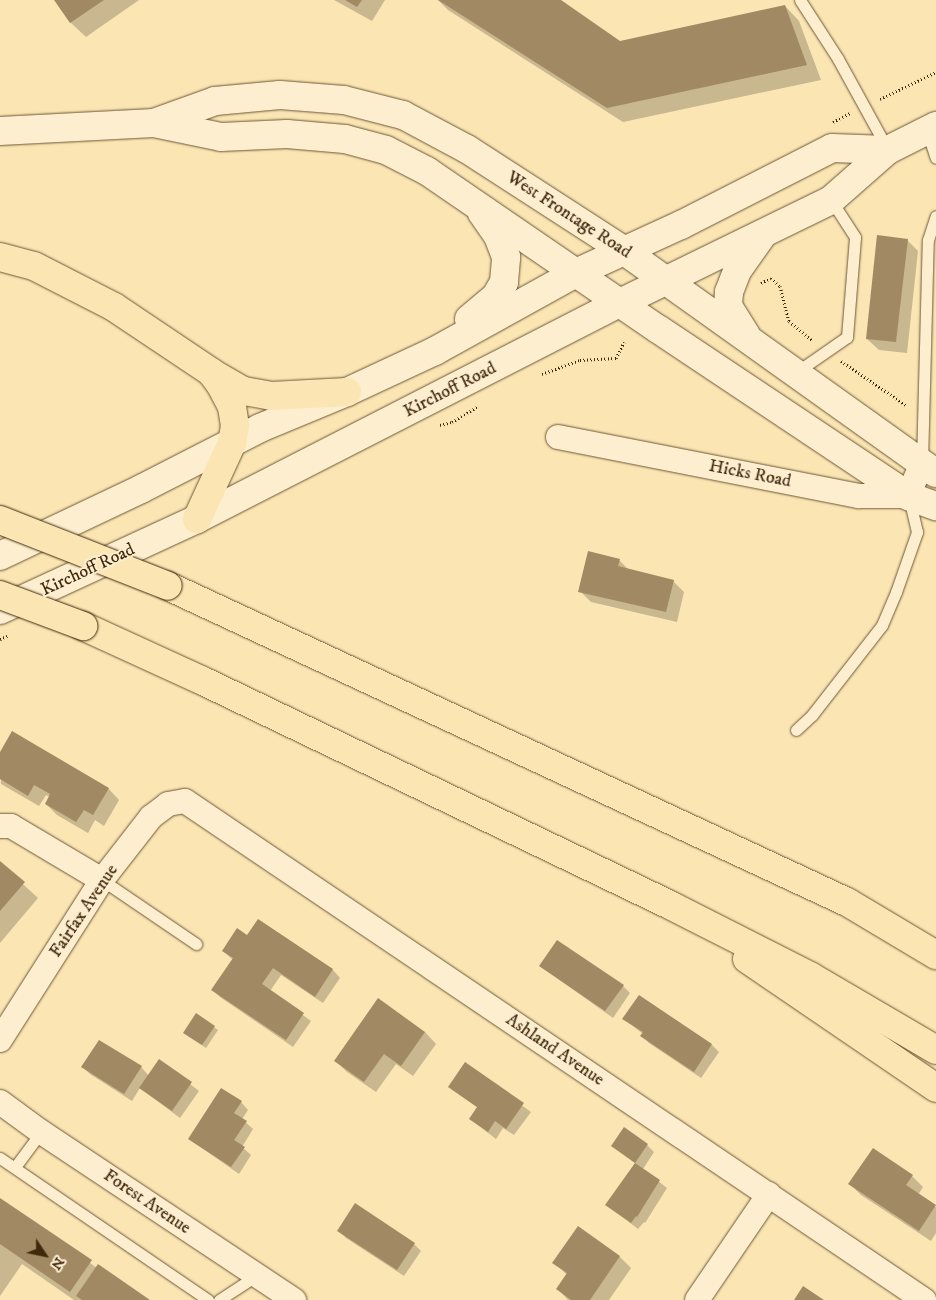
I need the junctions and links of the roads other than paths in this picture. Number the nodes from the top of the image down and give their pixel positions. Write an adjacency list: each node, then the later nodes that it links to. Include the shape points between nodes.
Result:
1 (800, 0): 5 (lane, via 838,59)
2 (154, 123): 4 (main road, West Frontage Road); 8 (main road, West Frontage Road, via 221,137 287,134 345,139 386,150 427,170); 11 (main road, West Frontage Road, via 215,101 280,95 344,100 403,114 467,148)
3 (932, 128): 5 (main road, Kirchoff Road); 6 (lane)
4 (0, 131)
5 (888, 150): 7 (main road, Kirchoff Road); 11 (main road, Kirchoff Road, via 832,148)
6 (936, 158)
7 (831, 200): 10 (main road, Kirchoff Road); 19 (lane, via 855,238 847,337)
8 (477, 205): 13 (main road, West Frontage Road); 17 (main road, via 498,236 506,257 504,282 496,296)
9 (936, 216): 23 (lane, via 928,240)
10 (764, 234): 14 (main road, Kirchoff Road); 16 (main road, via 737,271 729,292 728,306)
11 (623, 250): 13 (main road, Kirchoff Road); 14 (main road, West Frontage Road)
12 (0, 257): 18 (highway, via 34,266 114,307)
13 (576, 273): 15 (main road, West Frontage Road); 17 (main road, Kirchoff Road)
14 (666, 280): 15 (main road, Kirchoff Road); 16 (main road, West Frontage Road)
15 (620, 302): 24 (main road, West Frontage Road); 26 (main road, Kirchoff Road)
16 (752, 342): 19 (main road, West Frontage Road)
17 (435, 350): 20 (main road, Kirchoff Road)
18 (211, 372): 20 (highway, via 244,391 270,396); 22 (highway, via 234,416)
19 (795, 373): 23 (main road, West Frontage Road)
20 (347, 392): 22 (main road, Kirchoff Road)
21 (558, 437): 24 (street, Hicks Road, via 859,496)
22 (232, 442): 26 (highway); 28 (main road, Kirchoff Road)
23 (929, 468): 24 (street)
24 (908, 496): 25 (main road, West Frontage Road); 31 (lane, via 917,532 882,625 812,715)
25 (936, 506)
26 (197, 519): 30 (main road, Kirchoff Road)
27 (0, 520): 37 (highway, bridge, via 168,586 847,902)
28 (0, 556)
29 (0, 595): 35 (highway, bridge, via 83,626 210,684)
30 (0, 610)
31 (796, 730)
32 (185, 801): 34 (street, Fairfax Avenue, via 168,804 151,817); 45 (street, Ashland Avenue)
33 (0, 826): 34 (street, via 11,826)
34 (102, 880): 36 (lane); 38 (street, Fairfax Avenue)
35 (672, 906): 39 (highway, via 810,976); 40 (highway)
36 (196, 944)
37 (936, 955)
38 (0, 1040)
39 (936, 1050)
40 (936, 1088)
41 (0, 1102): 42 (street, Forest Avenue)
42 (41, 1132): 44 (lane); 46 (street, Forest Avenue)
43 (0, 1158): 44 (lane)
44 (15, 1167): 47 (lane)
45 (769, 1194): 50 (street); 51 (street, Ashland Avenue)
46 (257, 1275): 48 (lane); 49 (street, Forest Avenue)
47 (208, 1300)
48 (219, 1300)
49 (294, 1300)
50 (697, 1300)
51 (924, 1300)

